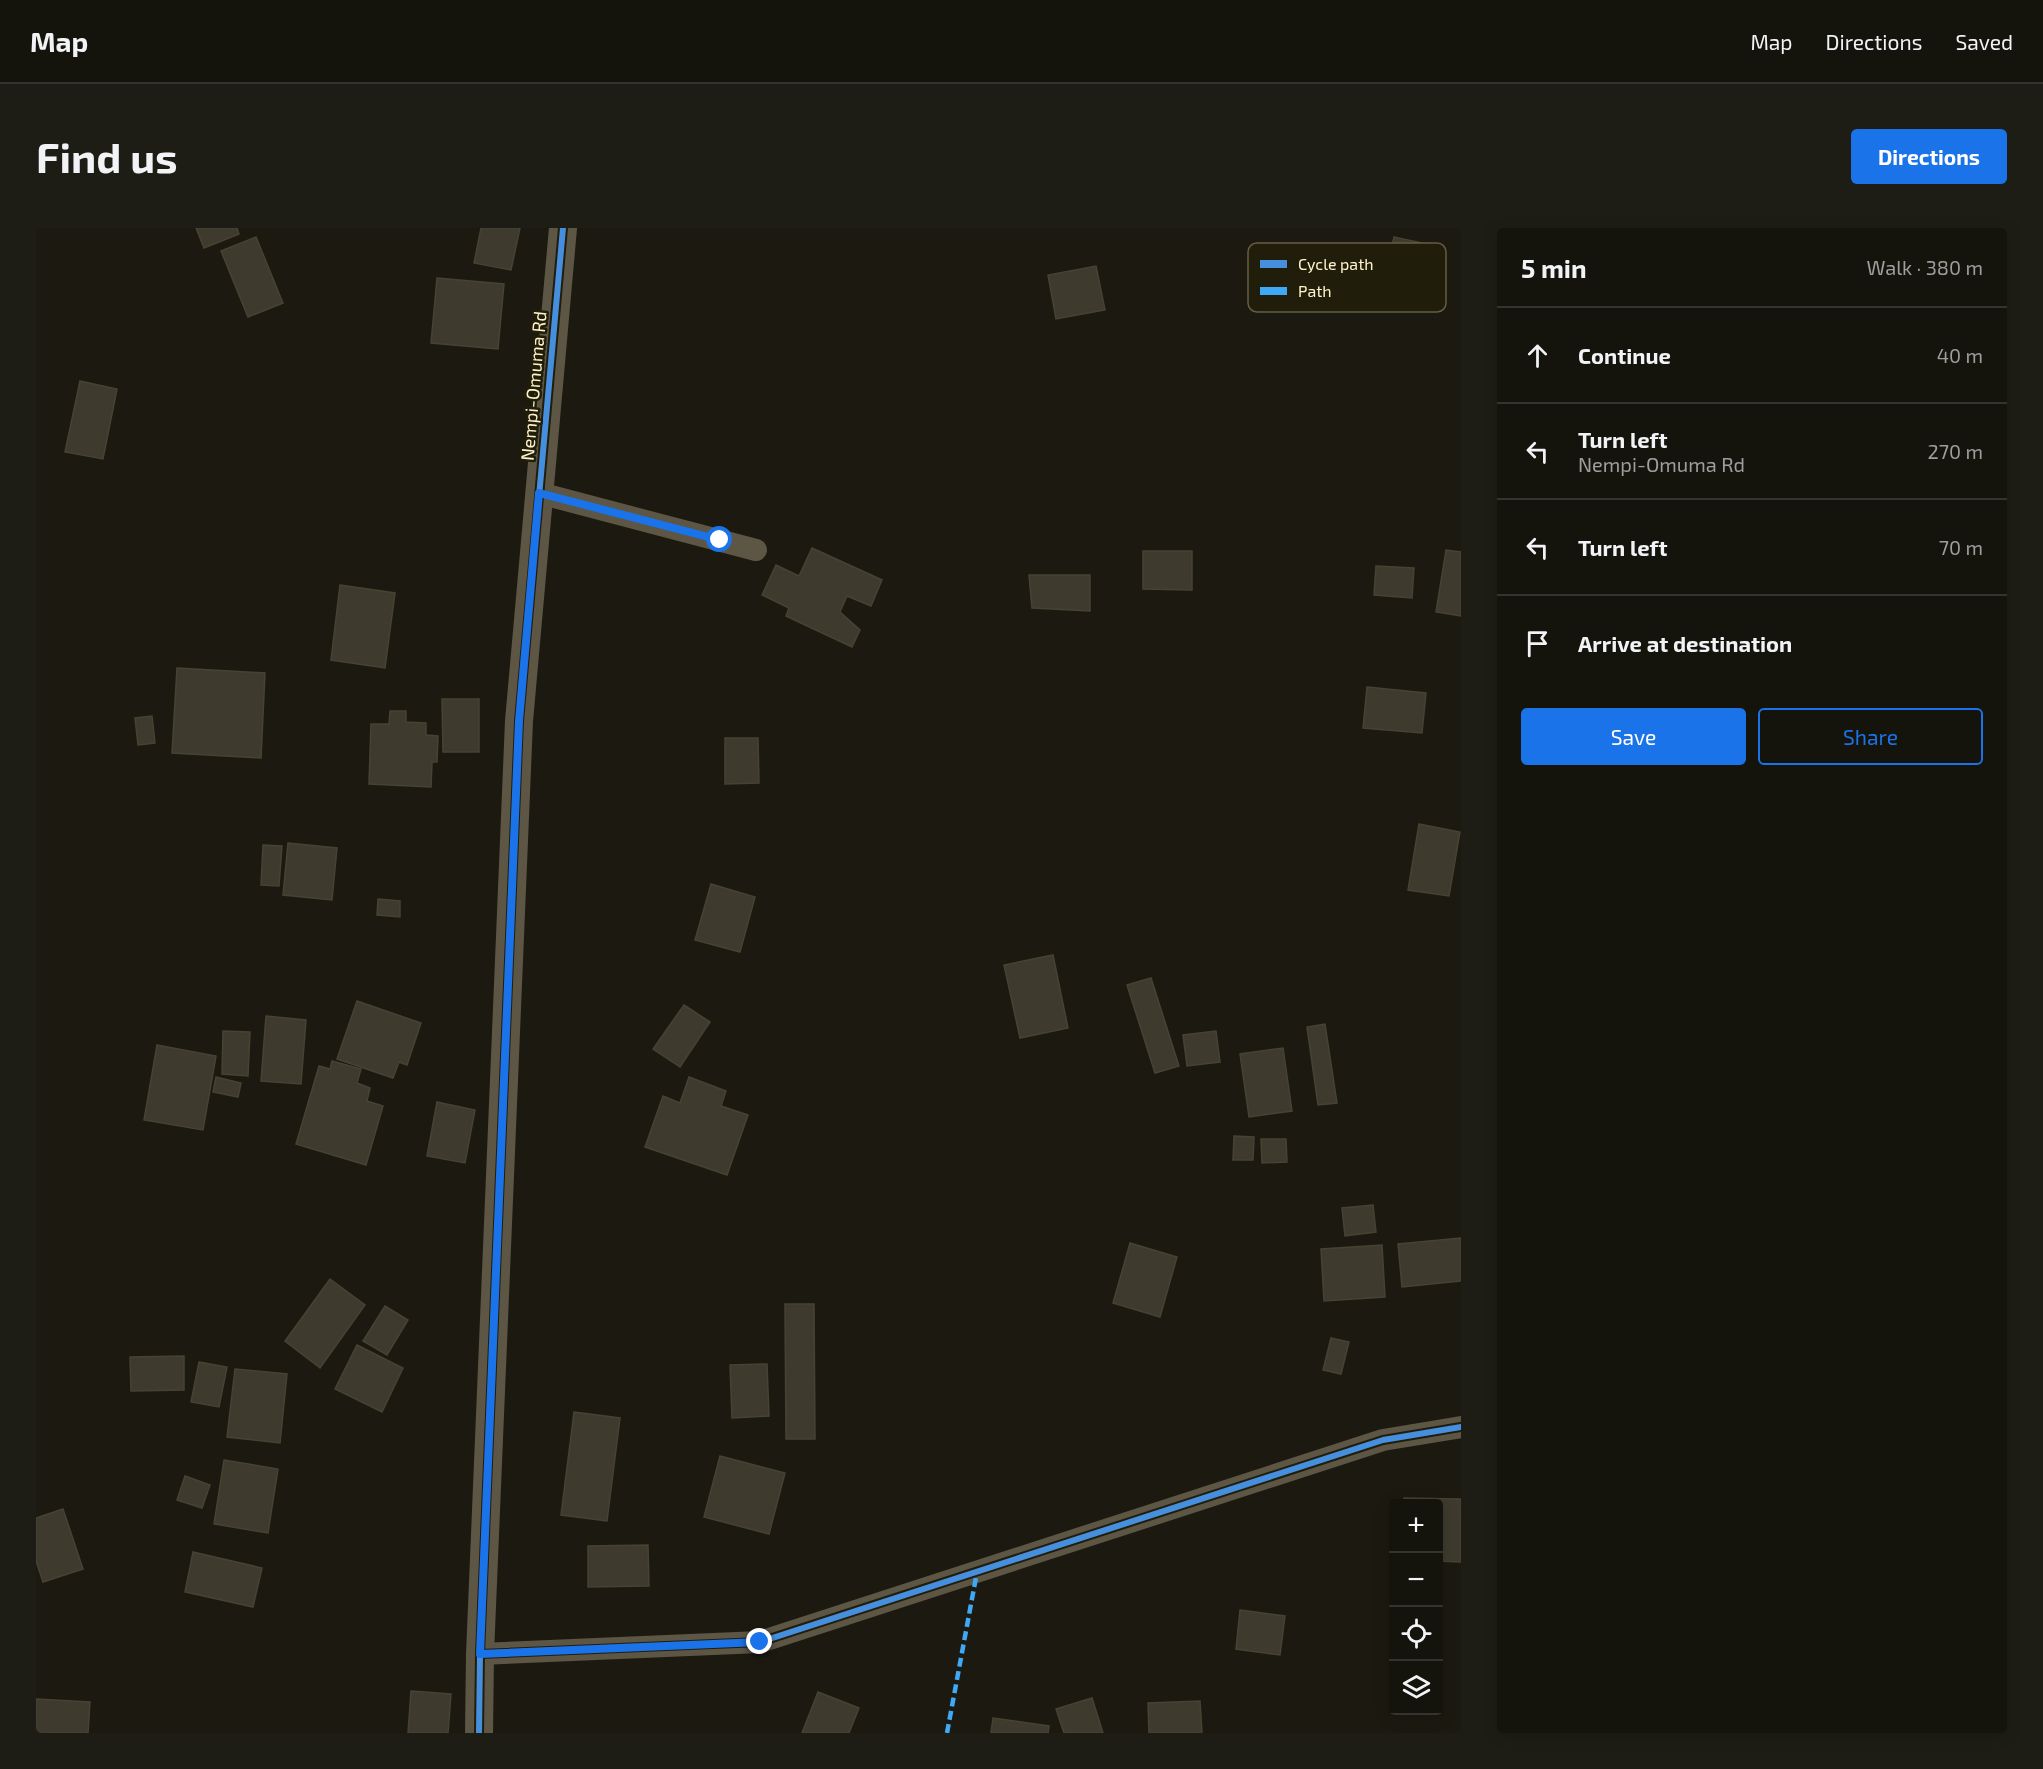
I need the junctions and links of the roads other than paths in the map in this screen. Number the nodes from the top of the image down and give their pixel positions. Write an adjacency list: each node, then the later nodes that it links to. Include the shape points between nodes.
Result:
1 (563, 228): 2 (street, Nempi-Omuma Rd)
2 (539, 493): 3 (street); 5 (street, Nempi-Omuma Rd, via 519,721)
3 (756, 550)
4 (1461, 1427): 5 (street, via 1383,1440 760,1642)
5 (480, 1654): 6 (street, Nempi-Omuma Rd)
6 (478, 1733)

